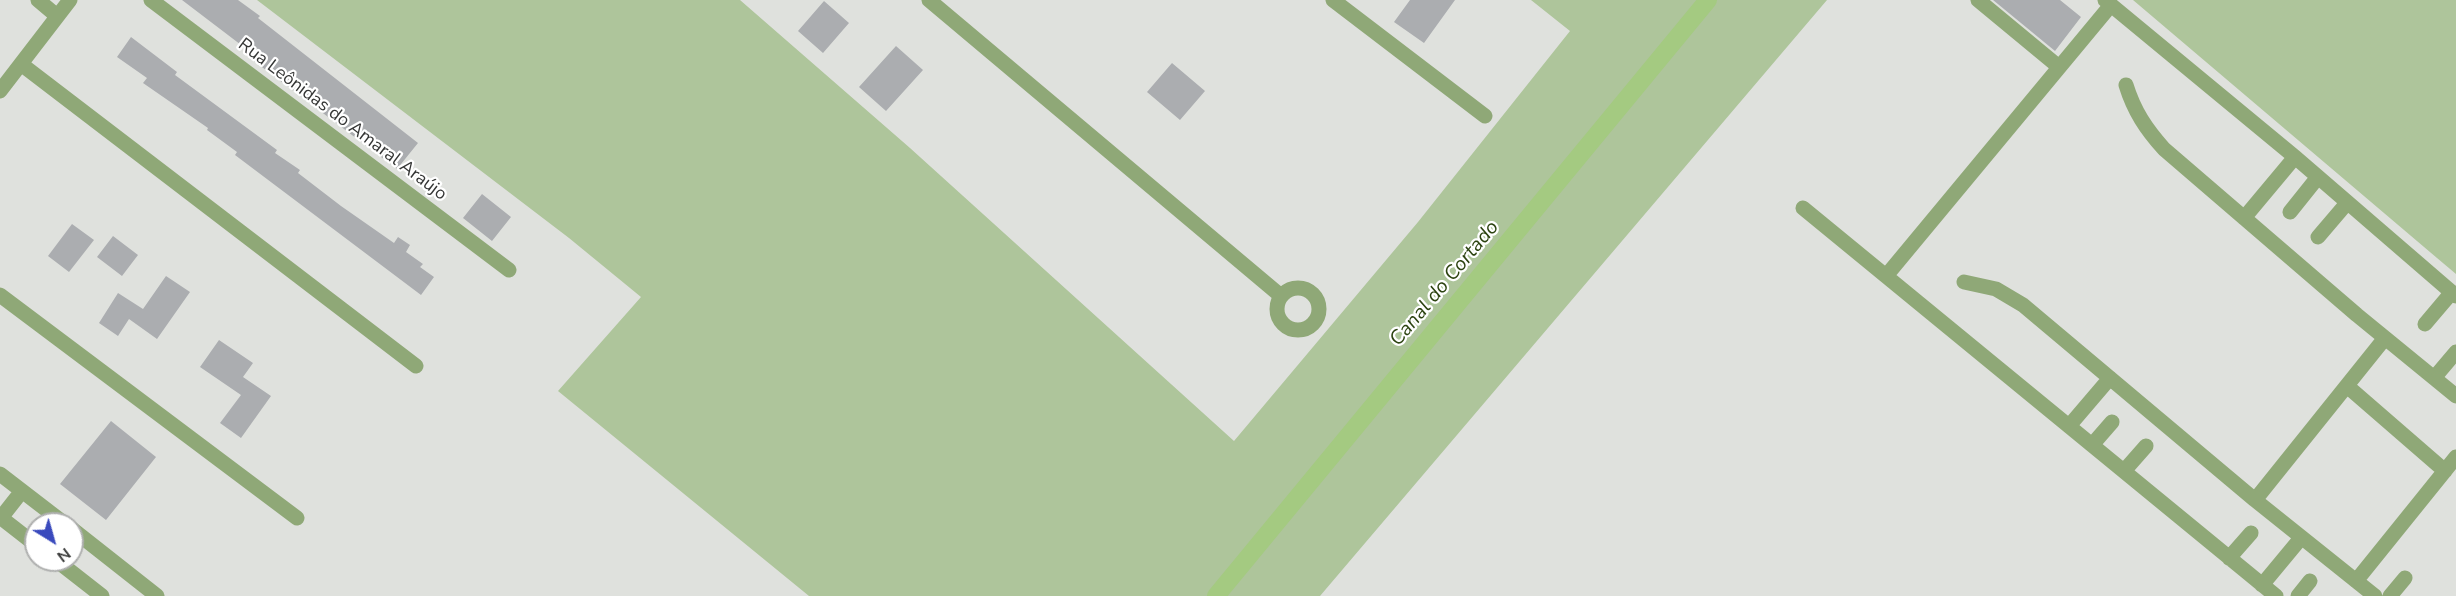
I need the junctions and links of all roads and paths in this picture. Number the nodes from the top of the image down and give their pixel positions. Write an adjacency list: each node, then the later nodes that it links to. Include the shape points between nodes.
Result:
1 (38, 0): 8 (street)
2 (70, 0): 8 (street)
3 (151, 0): 21 (street, Rua Leônidas do Amaral Araújo)
4 (929, 0): 26 (street)
5 (1333, 0): 13 (street)
6 (1978, 0): 10 (street)
7 (2108, 2): 10 (street); 14 (street)
8 (57, 16): 9 (street)
9 (21, 64): 12 (street); 30 (street)
10 (2059, 67): 22 (street)
11 (2126, 85): 19 (street, via 2134,111 2147,130)
12 (0, 91)
13 (1485, 116)
14 (2295, 157): 15 (street); 19 (street)
15 (2318, 177): 16 (street); 18 (street)
16 (2348, 203): 20 (street); 24 (street)
17 (1803, 208): 22 (street)
18 (2290, 212)
19 (2244, 218): 28 (street)
20 (2318, 237)
21 (508, 270)
22 (1886, 276): 36 (street)
23 (1964, 282): 31 (street, via 1996,289 2023,305)
24 (2454, 294): 27 (street)
25 (0, 295): 47 (street)
26 (1281, 296)
27 (2425, 324)
28 (2385, 338): 32 (street); 33 (street)
29 (2456, 352): 32 (street)
30 (416, 366)
31 (2110, 378): 36 (street); 44 (street)
32 (2434, 378): 34 (street)
33 (2347, 386): 41 (street); 44 (street)
34 (2456, 396)
35 (2112, 422): 37 (street)
36 (2069, 426): 37 (street)
37 (2092, 445): 40 (street)
38 (2146, 446): 40 (street)
39 (2456, 458): 41 (street)
40 (2124, 471): 52 (street)
41 (2445, 471): 56 (street)
42 (0, 474): 43 (street)
43 (22, 490): 45 (street); 46 (street)
44 (2255, 500): 51 (street)
45 (50, 512)
46 (0, 518): 49 (street)
47 (297, 518)
48 (2251, 533): 52 (street)
49 (24, 536)
50 (84, 538): 59 (street)
51 (2301, 538): 56 (street); 57 (street)
52 (2229, 558): 57 (street)
53 (71, 572): 58 (street)
54 (2405, 578): 63 (street)
55 (2310, 581): 61 (street)
56 (2356, 581): 62 (street)
57 (2262, 585): 60 (street)
58 (102, 596)
59 (158, 596)
60 (2276, 596)
61 (2298, 596)
62 (2375, 596)
63 (2390, 596)

